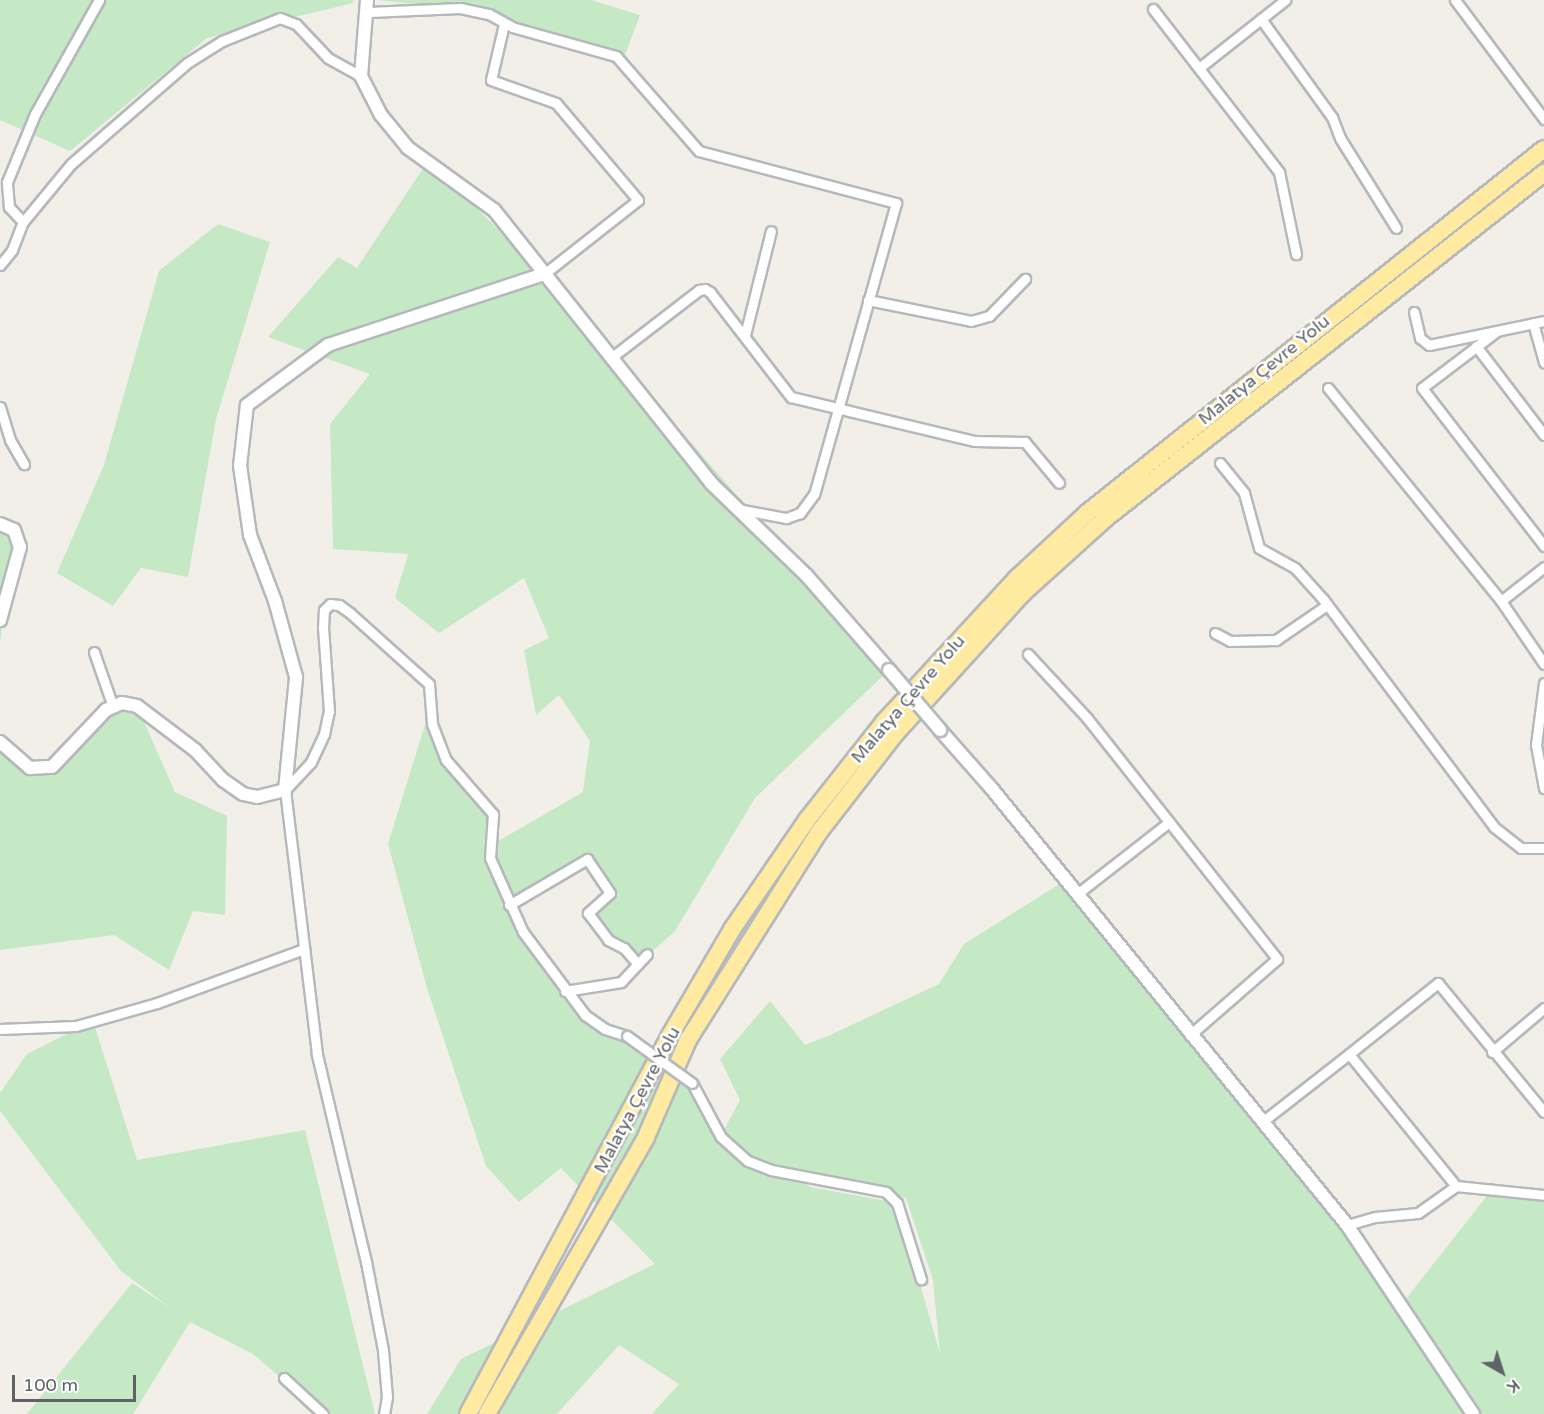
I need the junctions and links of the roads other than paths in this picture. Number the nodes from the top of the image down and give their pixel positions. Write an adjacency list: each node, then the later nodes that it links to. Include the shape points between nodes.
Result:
1 (99, 0): 13 (street, via 35,114 7,182 9,207)
2 (1286, 0): 6 (street)
3 (1455, 0): 10 (street)
4 (368, 6): 7 (street, via 460,8 489,14); 9 (street)
5 (1153, 9): 8 (street)
6 (1261, 19): 8 (street); 14 (street, via 1332,117 1340,138)
7 (504, 24): 18 (street, via 491,80 556,102 638,200); 20 (street, via 623,60 699,151 896,203)
8 (1199, 68): 16 (street, via 1279,172)
9 (361, 76): 13 (street, via 328,58 296,24 280,18 252,27 187,63 103,133 55,181); 18 (street, via 381,115 408,148 494,210)
10 (1544, 119)
11 (1544, 149): 76 (highway, Malatya Çevre Yolu, via 1087,513 1016,579 884,722 807,820 733,928 669,1037)
12 (1544, 173): 77 (highway, Malatya Çevre Yolu, via 1106,518 1023,593 895,734 819,832 688,1040 646,1137)
13 (23, 222): 17 (street, via 12,250)
14 (1396, 228)
15 (771, 231): 25 (street)
16 (1296, 254)
17 (0, 265)
18 (544, 274): 27 (street); 51 (street, via 328,345 247,405 240,466 250,535 275,601 296,677)
19 (1025, 279): 20 (street, via 989,316 971,321)
20 (868, 300): 31 (street)
21 (1414, 312): 24 (street, via 1420,338 1429,345)
22 (1544, 321): 23 (street)
23 (1533, 323): 24 (street); 28 (street)
24 (1497, 331): 26 (street)
25 (745, 335): 27 (street, via 710,292 699,290); 31 (street, via 786,392)
26 (1476, 346): 32 (street); 38 (street, via 1422,388)
27 (612, 357): 36 (street)
28 (1544, 362)
29 (1328, 388): 40 (street)
30 (0, 407): 34 (street, via 10,440)
31 (838, 410): 35 (street, via 974,441 1025,442); 36 (street, via 814,494 800,513 786,518)
32 (1544, 435)
33 (1220, 463): 41 (street, via 1244,493 1259,548 1295,568)
34 (24, 464)
35 (1059, 483)
36 (733, 508): 54 (street, bridge, via 807,576)
37 (0, 524): 42 (street, via 14,530 20,547)
38 (1544, 546)
39 (1544, 567): 40 (street)
40 (1501, 601): 46 (street)
41 (1327, 605): 43 (street, via 1276,640 1230,641); 53 (street, via 1494,827 1521,848)
42 (0, 620)
43 (1215, 633)
44 (94, 651): 48 (street)
45 (1028, 654): 52 (street, via 1087,718)
46 (1544, 664)
47 (1544, 683): 50 (street, via 1536,745)
48 (113, 707): 49 (street, via 52,766 30,768); 51 (street, via 122,703 137,706 195,750 223,780 243,794 257,797)
49 (0, 742)
50 (1544, 788)
51 (285, 790): 55 (street, via 311,762 324,734 329,711 324,610 330,604 339,605 429,684 432,724 446,760 494,814 490,858); 56 (street)
52 (1169, 822): 54 (street); 64 (street, via 1277,959)
53 (1544, 848)
54 (1077, 894): 64 (street)
55 (509, 905): 58 (street, via 587,859 610,893 588,913 608,940 624,948); 61 (street, via 523,932)
56 (304, 949): 63 (street, via 188,992 76,1026); 75 (street, via 317,1054 383,1350 387,1396)
57 (647, 954): 58 (street)
58 (638, 964): 61 (street, via 621,982)
59 (1440, 972): 60 (street)
60 (1438, 982): 65 (street); 66 (street)
61 (565, 991): 72 (street, bridge, via 585,1015 605,1029 627,1036 692,1083 721,1137 748,1161 771,1170 886,1192 897,1203)
62 (1544, 1008): 65 (street)
63 (0, 1029)
64 (1190, 1035): 68 (street)
65 (1492, 1052): 67 (street)
66 (1349, 1053): 68 (street); 69 (street)
67 (1544, 1112)
68 (1262, 1122): 71 (street)
69 (1456, 1186): 70 (street); 71 (street, via 1418,1213 1375,1217)
70 (1544, 1195)
71 (1347, 1225): 78 (street)
72 (921, 1279)
73 (284, 1378): 74 (street)
74 (323, 1414)
75 (384, 1414)
76 (468, 1414)
77 (487, 1414)
78 (1473, 1414)

